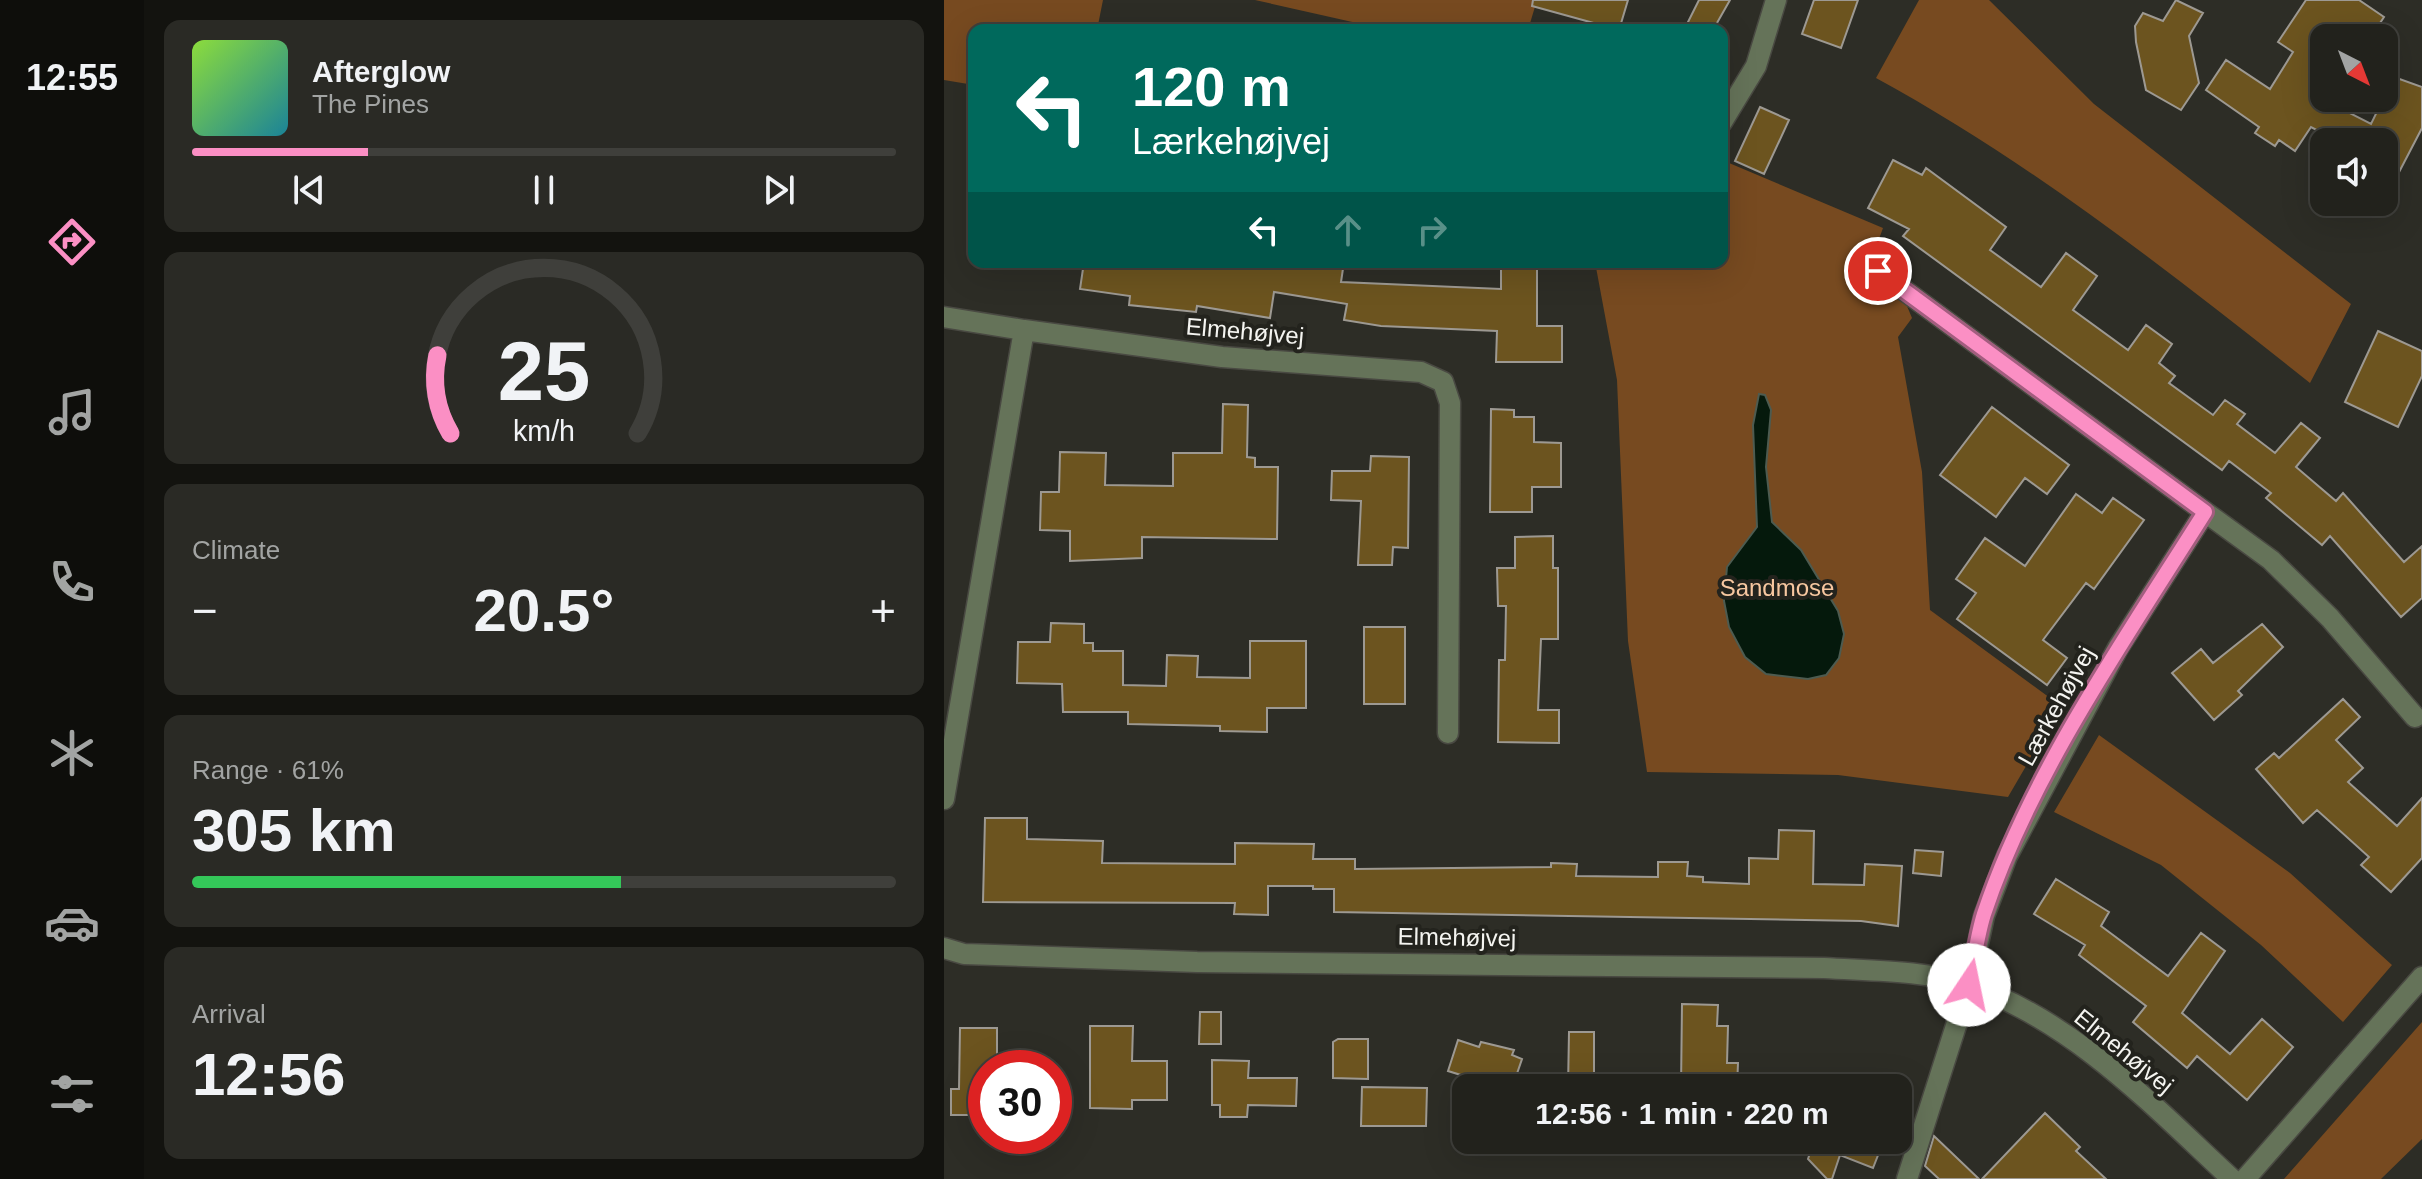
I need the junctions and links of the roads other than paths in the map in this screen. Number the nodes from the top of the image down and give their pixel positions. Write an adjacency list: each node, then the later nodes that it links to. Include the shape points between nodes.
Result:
1 (1776, 0): 2 (street, via 1756,66)
2 (1728, 112)
3 (1878, 271): 6 (street)
4 (944, 317): 5 (street, Elmehøjvej)
5 (1024, 330): 8 (street, Elmehøjvej, via 1222,357 1421,372 1443,382 1450,403); 9 (street)
6 (2205, 512): 7 (street, via 2271,560 2321,608); 12 (street, Lærkehøjvej, via 2118,648 2007,856 1984,916)
7 (2415, 717)
8 (1448, 733)
9 (944, 799)
10 (944, 948): 12 (street, Elmehøjvej, via 964,954 1197,962 1824,968 1919,974)
11 (2422, 977): 15 (street)
12 (1969, 985): 13 (street); 14 (street, Elmehøjvej, via 2034,1015 2085,1048)
13 (1907, 1179)
14 (2232, 1179)
15 (2245, 1179)

